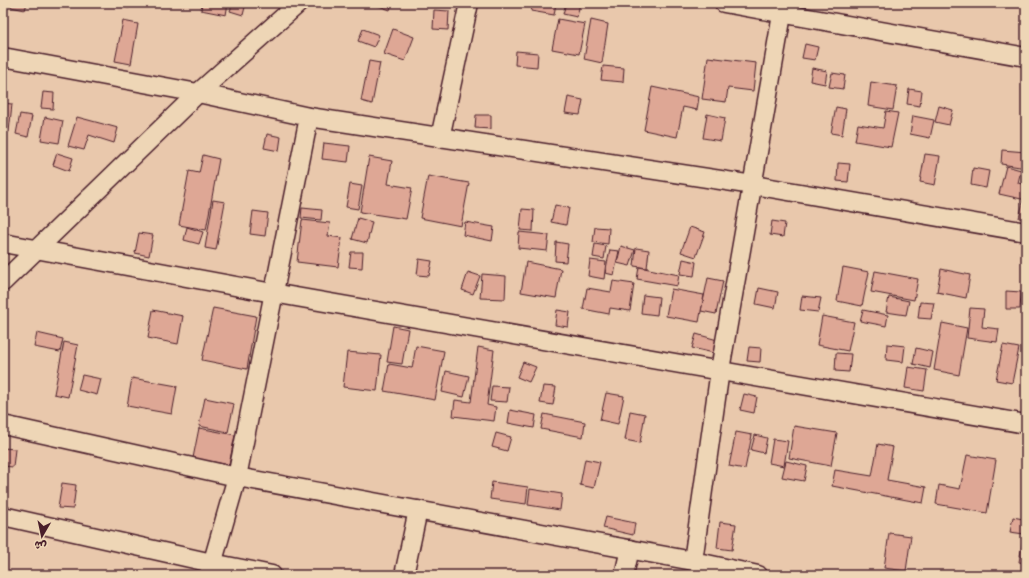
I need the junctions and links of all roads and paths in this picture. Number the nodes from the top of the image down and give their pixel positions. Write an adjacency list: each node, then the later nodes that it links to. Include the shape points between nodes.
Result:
1 (299, 3): 7 (street)
2 (469, 3): 9 (street)
3 (724, 3): 4 (street)
4 (783, 8): 6 (street); 10 (street)
5 (3, 57): 7 (street)
6 (1026, 57)
7 (198, 93): 8 (street); 13 (street)
8 (309, 117): 9 (street); 15 (street)
9 (440, 138): 10 (street)
10 (753, 185): 11 (street); 16 (street)
11 (1026, 232)
12 (3, 243): 13 (street)
13 (37, 249): 14 (street); 15 (street)
14 (3, 282)
15 (273, 293): 16 (street); 19 (street)
16 (720, 370): 17 (street); 23 (street)
17 (1026, 424)
18 (3, 425): 19 (street)
19 (237, 477): 20 (street); 24 (street)
20 (418, 510): 22 (street); 26 (street)
21 (3, 516): 24 (street)
22 (630, 549): 23 (street); 27 (street)
23 (693, 561): 28 (street)
24 (210, 569): 25 (street)
25 (272, 575)
26 (404, 575)
27 (624, 575)
28 (758, 575)

